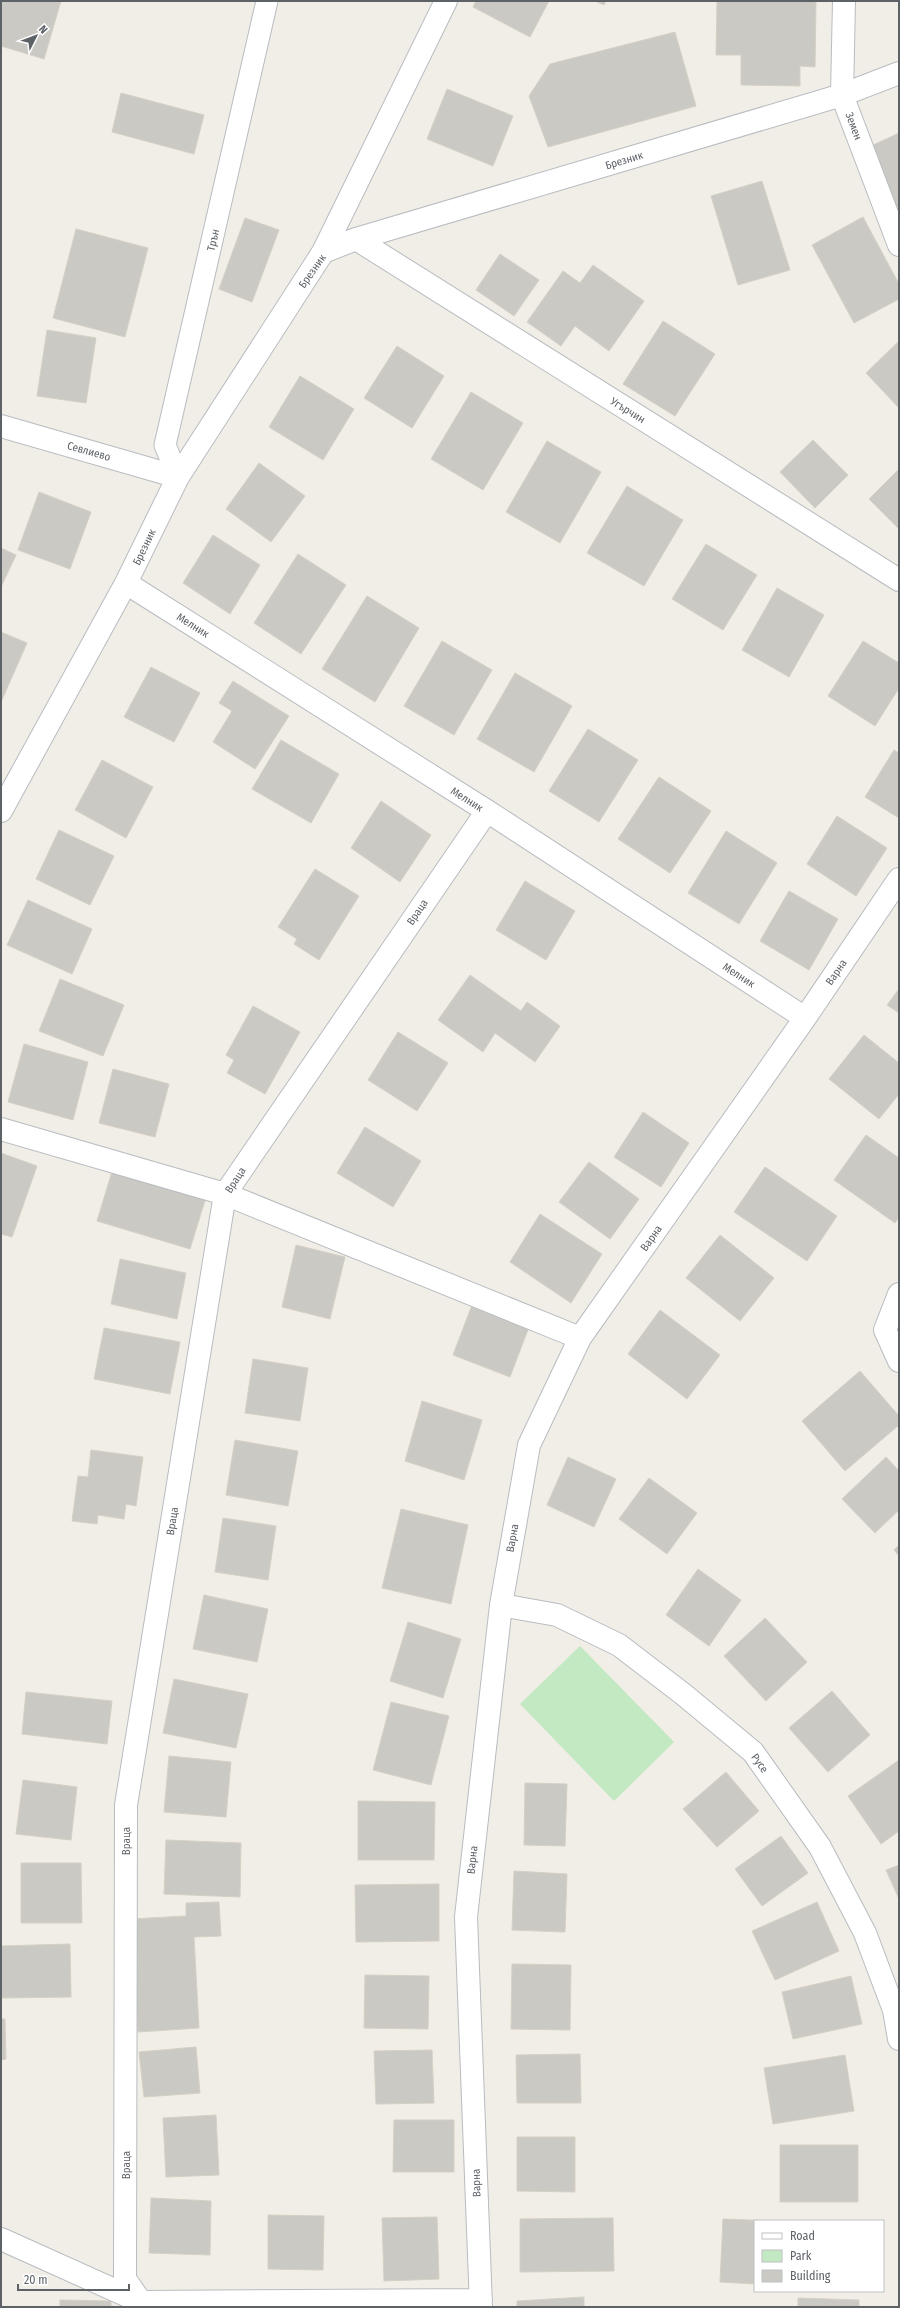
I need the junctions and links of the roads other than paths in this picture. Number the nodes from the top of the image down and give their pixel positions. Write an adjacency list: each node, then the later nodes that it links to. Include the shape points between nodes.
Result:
1 (267, 1): 10 (lane, Трън, via 165,445)
2 (446, 1): 8 (street)
3 (844, 1): 5 (street, Земен)
4 (899, 73): 5 (street, Брезник)
5 (842, 95): 6 (street, Брезник); 7 (street, Земен)
6 (356, 239): 8 (street, Брезник); 11 (street, Угърчин)
7 (899, 245)
8 (323, 252): 10 (street, Брезник)
9 (1, 426): 10 (street, Севлиево)
10 (178, 477): 12 (street, Брезник)
11 (899, 580)
12 (126, 583): 13 (street, Брезник); 14 (street, Мелник)
13 (1, 811)
14 (487, 811): 16 (street, Мелник); 18 (street, Враца)
15 (899, 879): 16 (street, Варна)
16 (805, 1018): 20 (street, Варна)
17 (1, 1129): 18 (street)
18 (225, 1194): 20 (street); 26 (street, Враца, via 126,1805 125,2279)
19 (899, 1294): 21 (street, via 885,1330)
20 (580, 1338): 22 (street, Варна, via 529,1445)
21 (899, 1361)
22 (501, 1605): 23 (street, Русе, via 557,1615 619,1645 753,1752 820,1847 865,1934 894,2010); 25 (street, Варна, via 466,1917)
23 (899, 2039)
24 (1, 2238): 26 (street)
25 (481, 2304): 26 (street)
26 (141, 2305)

